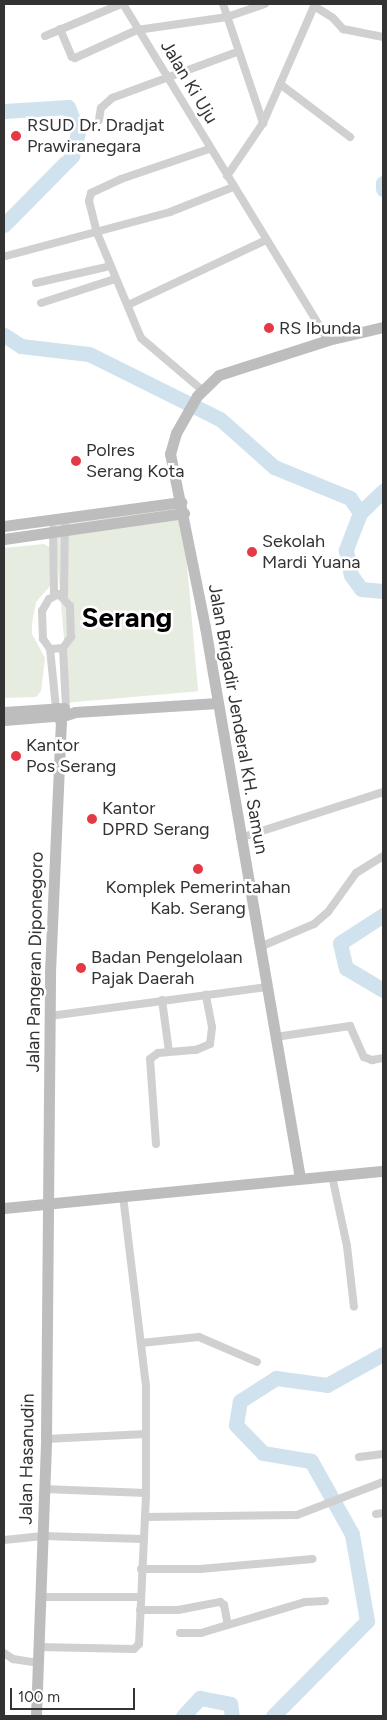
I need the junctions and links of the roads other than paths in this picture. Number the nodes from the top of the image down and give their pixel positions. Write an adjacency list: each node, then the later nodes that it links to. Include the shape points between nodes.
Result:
1 (122, 4): 6 (street); 7 (street, Jalan Ki Uju)
2 (223, 4): 5 (street)
3 (265, 4): 5 (street)
4 (315, 5): 9 (street, via 343,29); 12 (street)
5 (227, 17): 7 (street); 10 (street)
6 (60, 30): 7 (street, via 72,57 76,58); 8 (street)
7 (137, 30): 11 (street, Jalan Ki Uju)
8 (45, 36)
9 (383, 37)
10 (237, 52): 11 (street); 14 (street)
11 (166, 78): 13 (street, via 112,98 101,108); 16 (street, Jalan Ki Uju)
12 (280, 84): 14 (street); 15 (street)
13 (100, 120)
14 (263, 123): 17 (street)
15 (350, 137)
16 (209, 149): 17 (street, Jalan Ki Uju); 19 (street, via 91,193 88,201)
17 (227, 176): 18 (street, Jalan Ki Uju)
18 (233, 187): 19 (street, via 170,212); 20 (street, Jalan Ki Uju)
19 (97, 233): 21 (street); 22 (street)
20 (266, 240): 26 (street); 28 (street, Jalan Ki Uju)
21 (6, 256)
22 (110, 266): 23 (street); 24 (street)
23 (115, 279): 25 (street); 26 (street)
24 (36, 283)
25 (41, 303)
26 (128, 305): 29 (street, via 146,344)
27 (383, 327): 28 (main road)
28 (328, 340): 29 (main road, via 228,370)
29 (200, 393): 30 (main road, via 176,433 170,464)
30 (182, 508): 31 (main road); 39 (main road, Jalan Brigadir Jenderal KH. Samun)
31 (65, 525): 33 (main road); 36 (street)
32 (4, 526): 33 (main road)
33 (53, 527): 34 (main road); 35 (street)
34 (4, 539)
35 (54, 594): 36 (street); 37 (street, via 44,603 42,611 43,639)
36 (64, 597): 38 (street, via 70,606 71,637)
37 (50, 648): 38 (street); 41 (street)
38 (63, 648): 41 (street)
39 (218, 702): 41 (main road); 44 (main road, Jalan Brigadir Jenderal KH. Samun)
40 (4, 712): 41 (main road)
41 (63, 713): 42 (main road); 50 (main road, Jalan Pangeran Diponegoro)
42 (4, 720)
43 (383, 792): 44 (street)
44 (240, 838): 46 (main road, Jalan Brigadir Jenderal KH. Samun)
45 (383, 856): 46 (street, via 356,873 328,912 314,924)
46 (260, 946): 47 (main road, Jalan Brigadir Jenderal KH. Samun)
47 (266, 987): 48 (street); 51 (main road, Jalan Brigadir Jenderal KH. Samun)
48 (206, 995): 49 (street); 52 (street, via 212,1027 210,1044 196,1050)
49 (162, 1000): 50 (street); 52 (street)
50 (50, 1016): 59 (main road, Jalan Pangeran Diponegoro)
51 (275, 1037): 53 (street, via 350,1026 364,1057 372,1060); 57 (main road, Jalan Brigadir Jenderal KH. Samun)
52 (169, 1052): 54 (street, via 158,1053 150,1059)
53 (383, 1058)
54 (156, 1144)
55 (383, 1171): 56 (main road)
56 (332, 1176): 57 (main road); 61 (street)
57 (300, 1178): 58 (main road)
58 (123, 1196): 59 (main road); 62 (street)
59 (46, 1202): 60 (main road); 65 (main road, Jalan Hasanudin)
60 (4, 1208)
61 (354, 1307)
62 (141, 1343): 63 (street, via 199,1337); 64 (street, via 146,1386)
63 (257, 1362)
64 (146, 1434): 65 (street); 70 (street)
65 (46, 1439): 69 (main road, Jalan Hasanudin)
66 (383, 1454): 67 (street)
67 (359, 1457)
68 (383, 1482): 71 (street, via 297,1515)
69 (44, 1489): 70 (street); 72 (main road, Jalan Hasanudin)
70 (146, 1493): 71 (street)
71 (145, 1517): 73 (street)
72 (42, 1536): 73 (street); 74 (street); 77 (main road, Jalan Hasanudin)
73 (143, 1539): 76 (street)
74 (4, 1540)
75 (313, 1559): 76 (street, via 200,1569)
76 (141, 1569): 78 (street)
77 (42, 1597): 78 (street); 83 (main road, Jalan Hasanudin)
78 (140, 1597): 80 (street)
79 (325, 1601): 81 (street, via 305,1602)
80 (140, 1610): 81 (street, via 178,1610 220,1602 224,1605); 83 (street, via 139,1644 134,1649)
81 (228, 1625): 82 (street, via 201,1633)
82 (180, 1633)
83 (39, 1648): 85 (main road, Jalan Hasanudin)
84 (4, 1653): 85 (street, via 13,1659)
85 (38, 1663): 86 (main road, Jalan Hasanudin)
86 (36, 1716)

